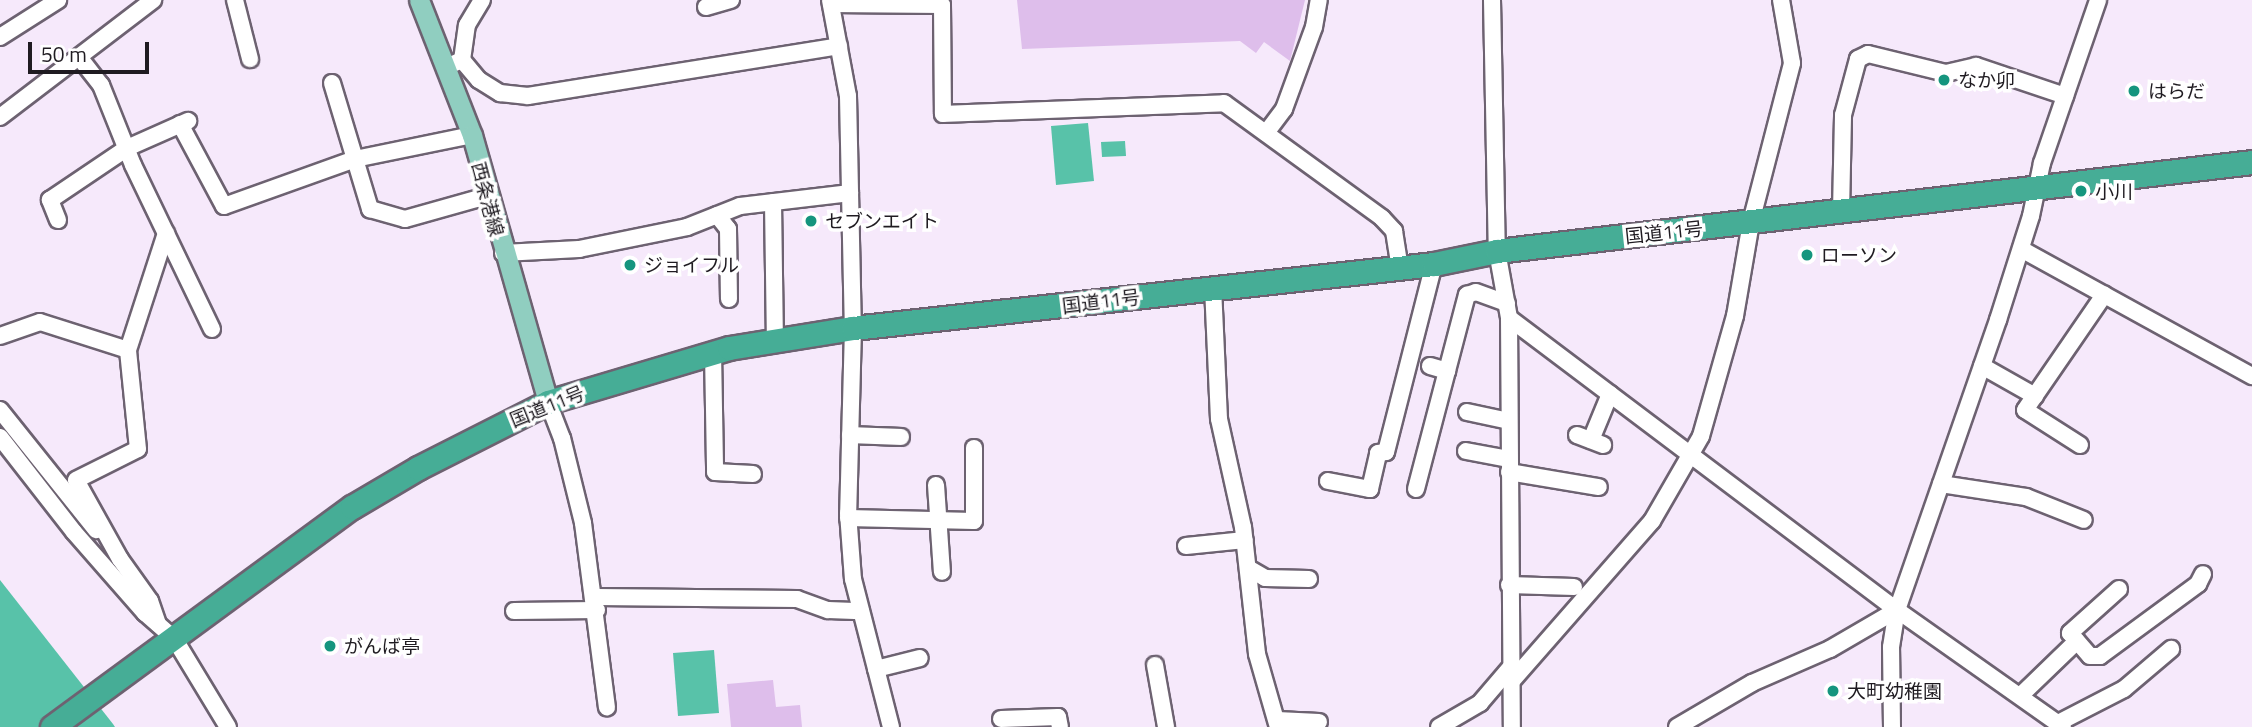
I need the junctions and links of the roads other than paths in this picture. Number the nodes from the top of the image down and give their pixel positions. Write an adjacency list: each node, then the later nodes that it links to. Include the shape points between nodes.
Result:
1 (58, 0): 13 (street)
2 (153, 0): 15 (street)
3 (235, 0): 16 (street)
4 (419, 0): 17 (main road, 西条港線)
5 (482, 0): 17 (street, via 467,25)
6 (731, 0): 12 (street)
7 (1319, 0): 21 (street, via 1314,27 1284,108)
8 (1492, 0): 36 (street)
9 (1781, 0): 33 (street, via 1792,63)
10 (2098, 0): 19 (street)
11 (830, 2): 14 (street); 21 (street, via 942,5 943,114 1224,103)
12 (706, 7)
13 (0, 37)
14 (839, 46): 17 (street, via 528,96 499,93); 27 (street, via 848,96)
15 (79, 57): 20 (street); 23 (street, via 102,85)
16 (250, 59)
17 (455, 63): 22 (main road, 西条港線)
18 (332, 82): 24 (street)
19 (2065, 96): 26 (street); 30 (street, via 1976,66 1946,73 1868,54 1858,59 1843,115)
20 (0, 117)
21 (1266, 133): 39 (street, via 1382,218 1394,231)
22 (472, 135): 24 (street); 28 (main road, 西条港線)
23 (127, 148): 24 (street, via 186,122 224,206); 32 (street, via 50,200); 34 (street)
24 (355, 159): 28 (street, via 370,209 405,219)
25 (2252, 162): 26 (highway, 国道11号)
26 (2037, 190): 30 (highway, 国道11号); 35 (street)
27 (850, 193): 29 (street); 44 (street)
28 (487, 196): 37 (main road, 西条港線)
29 (773, 202): 31 (street, via 740,206); 47 (street)
30 (1841, 212): 33 (highway, 国道11号)
31 (717, 215): 37 (street, via 687,227 579,250); 42 (street, via 728,229)
32 (58, 220)
33 (1751, 222): 36 (highway, 国道11号); 69 (street, via 1726,350)
34 (166, 233): 45 (street); 48 (street)
35 (2021, 249): 41 (street); 51 (street)
36 (1497, 251): 38 (highway, 国道11号); 43 (street)
37 (503, 253): 56 (main road, 西条港線)
38 (1434, 264): 39 (highway, 国道11号); 72 (street, via 1386,452 1378,453 1370,489)
39 (1400, 268): 40 (highway, 国道11号)
40 (1213, 287): 44 (highway, 国道11号); 80 (street, via 1219,419)
41 (2104, 295): 53 (street); 55 (street)
42 (729, 299)
43 (1508, 311): 52 (street, via 1476,292 1467,295); 54 (street); 59 (street)
44 (853, 328): 47 (highway, 国道11号); 60 (street)
45 (212, 330)
46 (0, 336): 48 (street, via 40,322)
47 (775, 340): 49 (highway, 国道11号)
48 (128, 350): 82 (street, via 138,449 76,480)
49 (713, 352): 56 (highway, 国道11号); 71 (street, via 715,472)
50 (1430, 366): 52 (street)
51 (1982, 366): 55 (street); 73 (street)
52 (1447, 371): 66 (street)
53 (2252, 376)
54 (1610, 394): 63 (street); 69 (street)
55 (2035, 397): 65 (street, via 2025,410)
56 (548, 402): 90 (street, via 562,438); 94 (highway, 国道11号, via 466,441 352,507)
57 (0, 410): 82 (street)
58 (1467, 412): 59 (street)
59 (1509, 421): 70 (street)
60 (850, 435): 62 (street); 77 (street)
61 (0, 437): 94 (street)
62 (901, 437)
63 (1591, 440)
64 (1411, 442): 66 (street)
65 (2080, 445)
66 (1427, 446): 76 (street)
67 (974, 448): 78 (street, via 974,521)
68 (1466, 451): 70 (street)
69 (1691, 455): 91 (street); 100 (street, via 1652,521)
70 (1509, 466): 75 (street); 87 (street)
71 (753, 474)
72 (1328, 481)
73 (1941, 484): 79 (street, via 2026,497); 91 (street)
74 (936, 485): 78 (street)
75 (1599, 487)
76 (1416, 489)
77 (848, 518): 78 (street); 93 (street)
78 (938, 520): 84 (street)
79 (2084, 520)
80 (1245, 540): 81 (street); 83 (street)
81 (1186, 546)
82 (120, 559): 94 (street, via 150,601)
83 (1248, 568): 86 (street, via 1265,578); 105 (street, via 1257,654)
84 (942, 572)
85 (2203, 574): 95 (street, via 2199,584 2099,656 2090,656)
86 (1309, 579)
87 (1509, 585): 88 (street); 100 (street)
88 (1574, 587)
89 (2119, 589): 95 (street, via 2070,633)
90 (597, 603): 92 (street); 93 (street, via 797,599 828,610); 102 (street)
91 (1897, 610): 101 (street); 114 (street, via 1830,649 1752,683); 115 (street, via 1891,647)
92 (514, 611)
93 (861, 611): 99 (street)
94 (164, 637): 107 (highway, 国道11号); 108 (street)
95 (2077, 640): 101 (street)
96 (2171, 649): 106 (street, via 2124,688)
97 (920, 658): 99 (street)
98 (1155, 665): 111 (street)
99 (876, 669): 109 (street)
100 (1510, 675): 112 (street, via 1480,703); 113 (street)
101 (2020, 696): 106 (street)
102 (607, 707)
103 (1001, 719): 110 (street, via 1058,718)
104 (1319, 722): 105 (street)
105 (1278, 724)
106 (2061, 725)
107 (52, 727)
108 (229, 727)
109 (891, 727)
110 (1060, 727)
111 (1166, 727)
112 (1439, 727)
113 (1512, 727)
114 (1677, 727)
115 (1892, 727)

